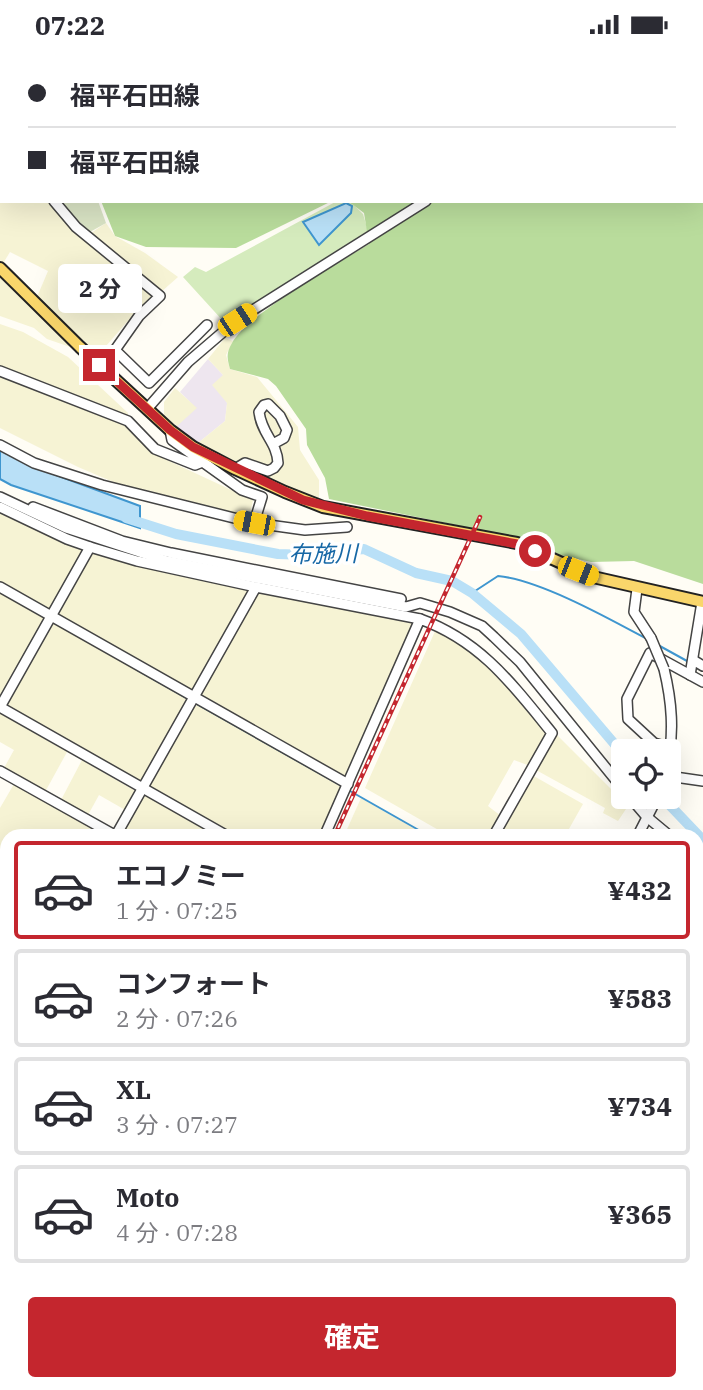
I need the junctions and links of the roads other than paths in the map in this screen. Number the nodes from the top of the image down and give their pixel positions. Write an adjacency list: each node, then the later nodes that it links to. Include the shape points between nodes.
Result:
1 (56, 203): 4 (street, via 76,226 160,296 115,350 149,383)
2 (423, 203): 6 (street, via 237,320 188,362)
3 (0, 268): 6 (main road)
4 (207, 325)
5 (0, 371): 10 (street, via 128,421 155,449 195,465)
6 (148, 409): 7 (main road)
7 (170, 430): 10 (street, via 172,440); 11 (main road)
8 (273, 444): 11 (street, via 278,463 274,468 261,470 242,463)
9 (0, 445): 15 (street, via 34,463 102,485)
10 (200, 460): 15 (street, via 242,490 262,497)
11 (235, 469): 20 (main road, via 323,507 517,544 593,577)
12 (0, 491): 21 (street, via 122,541)
13 (0, 497): 34 (street, via 66,528 167,561 406,607 420,603 482,626 520,662)
14 (0, 507): 17 (street)
15 (254, 523): 16 (street, via 305,530)
16 (347, 527)
17 (90, 547): 19 (street); 23 (street)
18 (0, 587): 23 (street)
19 (256, 587): 24 (street); 29 (street)
20 (637, 589): 22 (main road); 32 (street, bridge, via 634,612 664,669 672,702)
21 (401, 599)
22 (702, 602): 25 (street)
23 (52, 617): 29 (street); 30 (street)
24 (421, 619): 37 (street); 46 (street, via 444,627 479,650 552,733)
25 (693, 660): 26 (street); 27 (street)
26 (703, 666)
27 (690, 675): 28 (street); 31 (street, via 650,653 627,699 628,719)
28 (703, 682)
29 (194, 697): 37 (street); 38 (street)
30 (0, 707): 38 (street)
31 (650, 739)
32 (671, 739)
33 (0, 771): 42 (street)
34 (611, 774)
35 (681, 778): 36 (street)
36 (703, 781)
37 (348, 784): 45 (street)
38 (142, 788): 43 (street); 44 (street)
39 (642, 809): 41 (street)
40 (652, 809): 41 (street)
41 (649, 816): 47 (street); 48 (street)
42 (104, 829)
43 (120, 829)
44 (215, 829)
45 (328, 829)
46 (498, 829)
47 (642, 829)
48 (663, 829)

